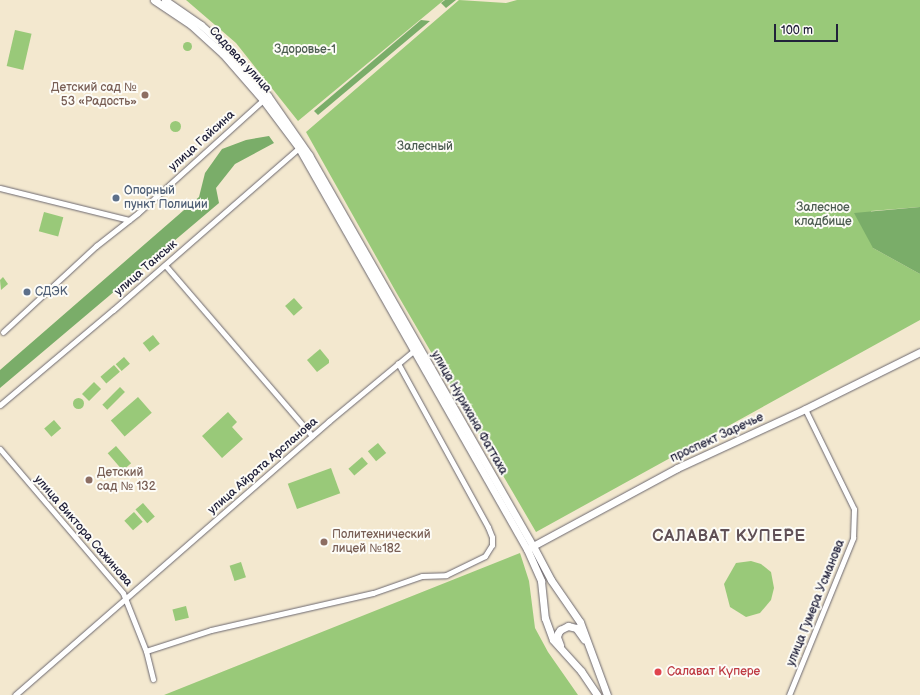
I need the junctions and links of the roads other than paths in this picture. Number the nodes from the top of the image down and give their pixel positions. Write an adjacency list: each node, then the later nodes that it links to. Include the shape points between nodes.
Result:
1 (154, 0): 3 (street, Садовая улица, via 198,31 223,54)
2 (165, 0): 4 (street, Садовая улица, via 201,25 222,45 268,96)
3 (263, 100): 4 (street, Садовая улица); 6 (street, улица Гайсина)
4 (301, 146): 7 (street, улица Тансык); 9 (street, улица Нурихана Фаттаха)
5 (0, 188): 6 (street)
6 (129, 220): 8 (street, улица Гайсина, via 96,246)
7 (165, 265): 12 (street, улица Тансык); 14 (street)
8 (3, 332)
9 (416, 348): 11 (street, улица Айрата Арсланова); 16 (street, улица Нурихана Фаттаха)
10 (920, 352): 13 (street, проспект Заречье)
11 (398, 363): 14 (street, улица Айрата Арсланова); 19 (street, via 488,527 492,545 485,556 446,575 422,576 373,593 211,630)
12 (0, 405)
13 (805, 409): 16 (street, проспект Заречье, via 677,468); 25 (street, улица Гумера Усманова, via 854,509 853,538)
14 (312, 436): 17 (street, улица Айрата Арсланова)
15 (0, 449): 17 (street, улица Виктора Сажинова)
16 (530, 547): 18 (street, улица Нурихана Фаттаха, via 580,622); 20 (street, улица Нурихана Фаттаха, via 541,581 547,627)
17 (126, 598): 19 (street, улица Виктора Сажинова); 22 (street, улица Айрата Арсланова)
18 (588, 643): 20 (street, via 576,628 564,627 557,637); 24 (street, улица Нурихана Фаттаха)
19 (146, 651): 21 (street, улица Виктора Сажинова)
20 (562, 651): 23 (street, улица Нурихана Фаттаха, via 581,671)
21 (153, 679)
22 (15, 695)
23 (597, 695)
24 (607, 695)
25 (790, 695)

